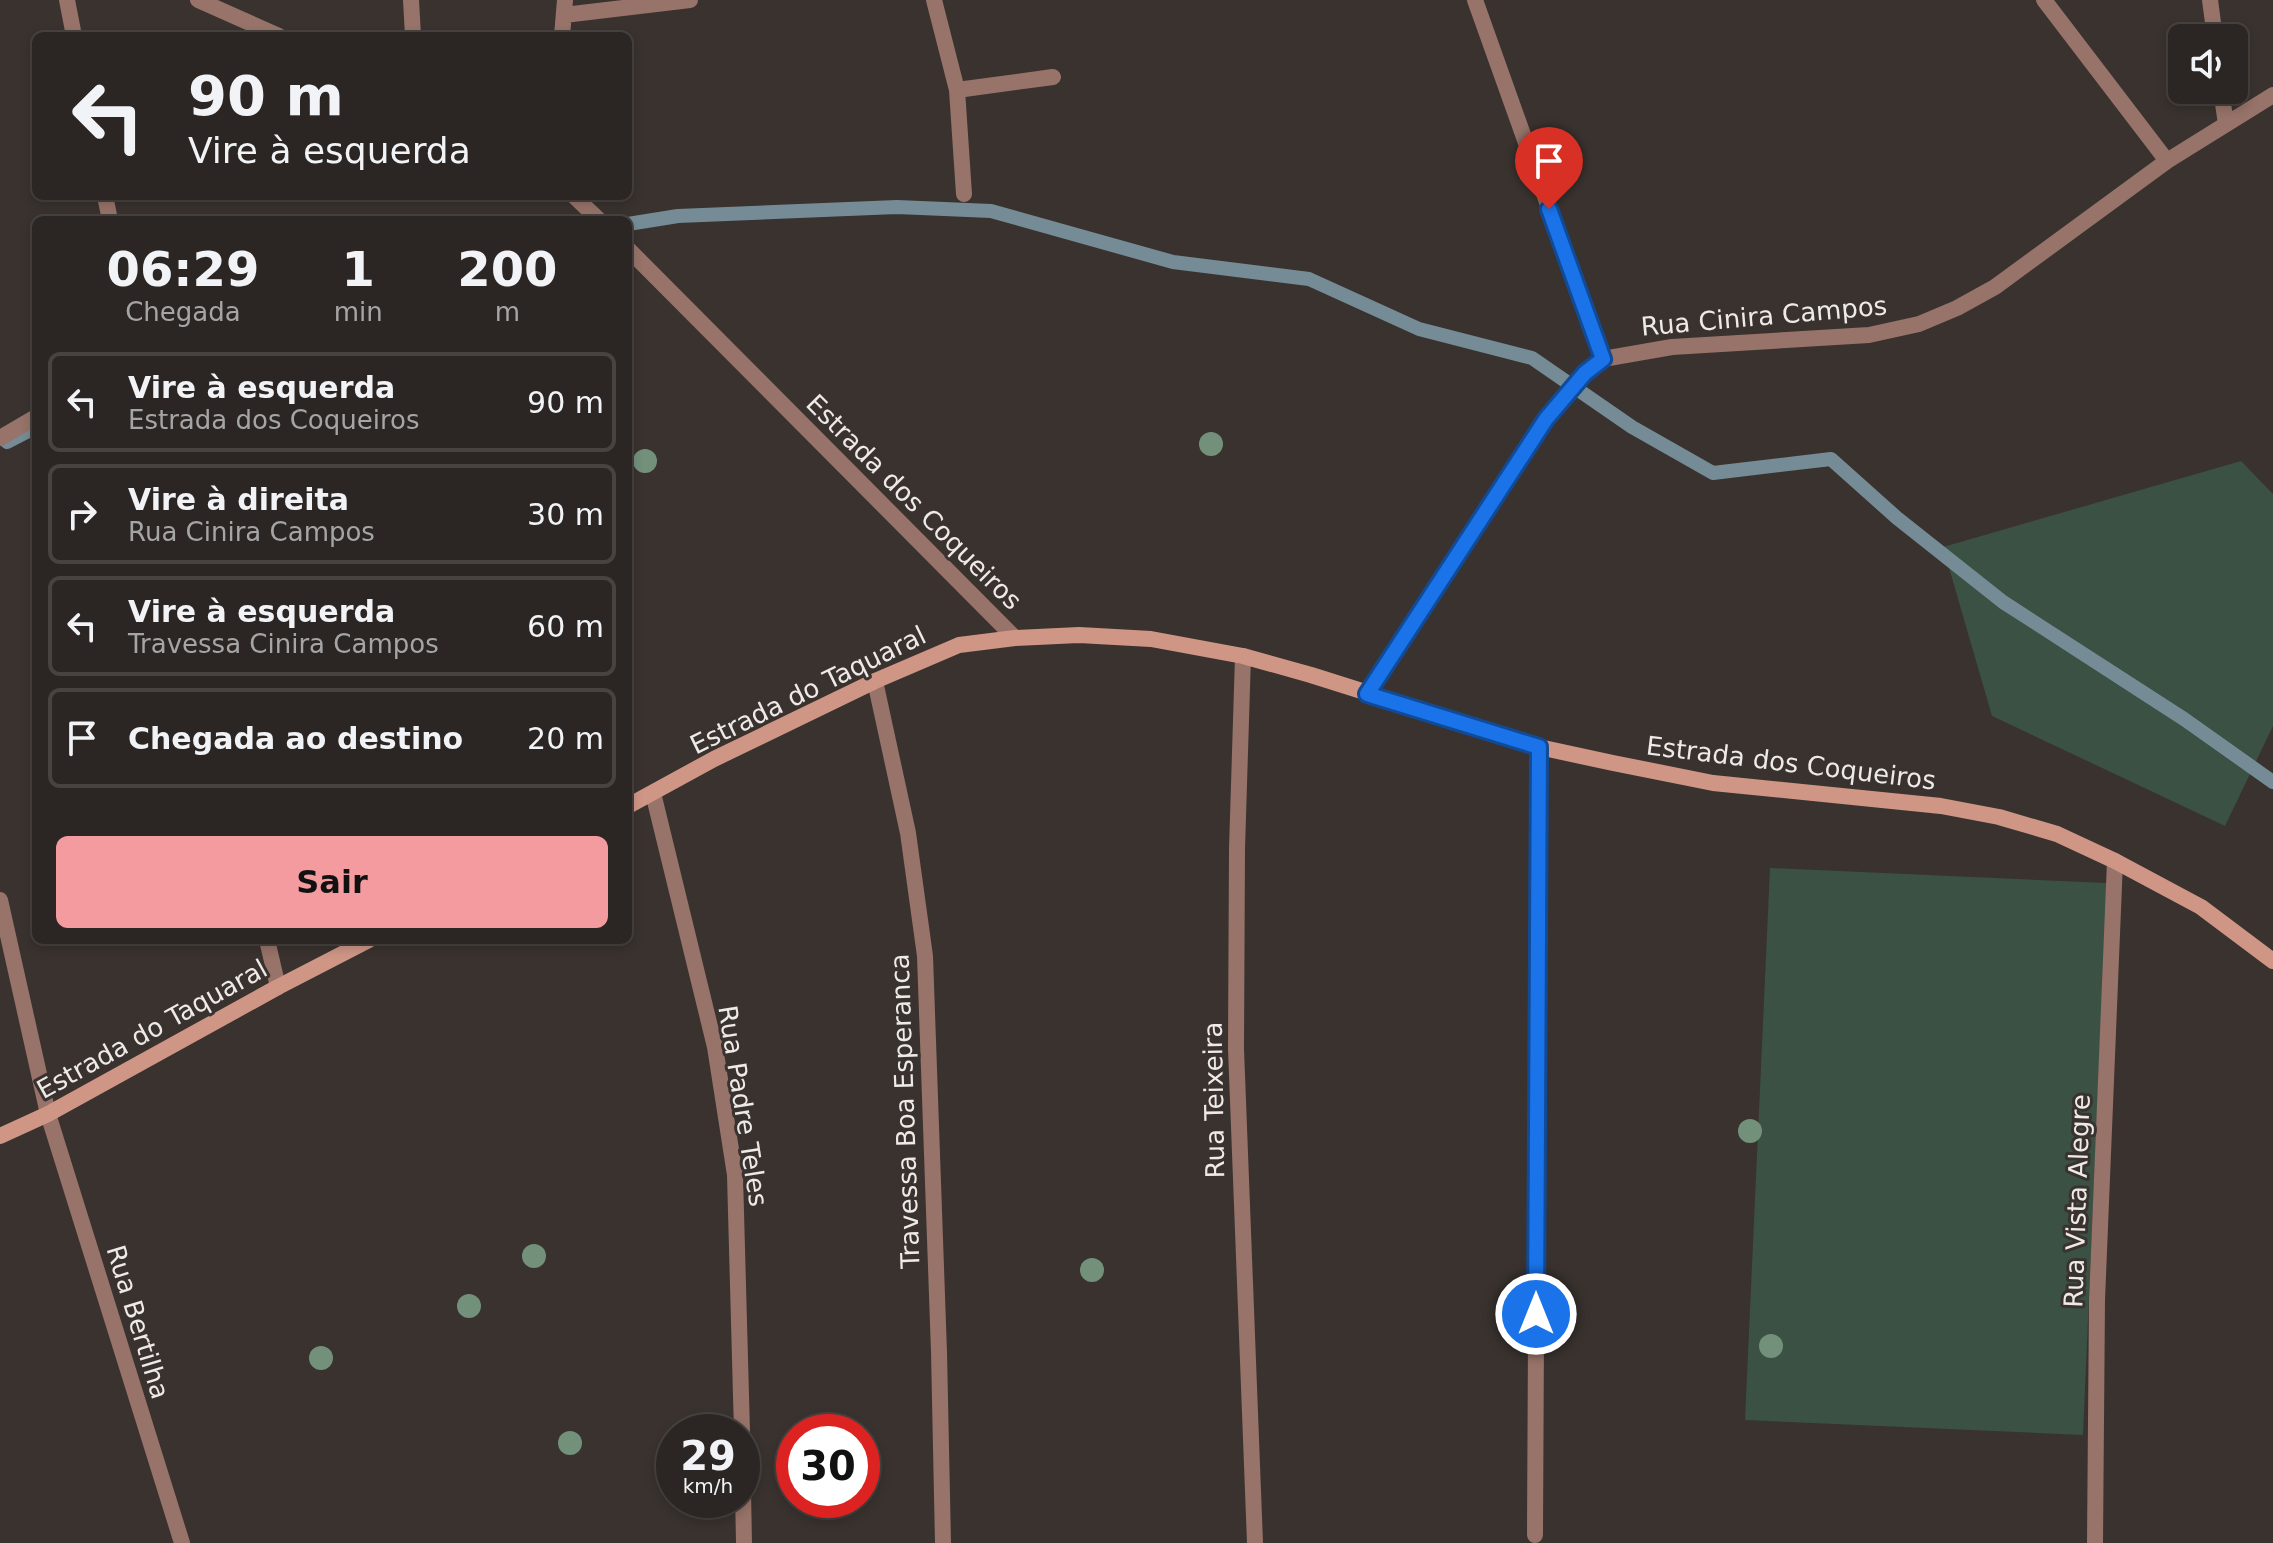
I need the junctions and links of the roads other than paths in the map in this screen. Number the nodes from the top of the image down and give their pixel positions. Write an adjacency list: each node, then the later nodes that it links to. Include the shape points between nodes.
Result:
1 (67, 0): 11 (street)
2 (198, 0): 12 (street)
3 (411, 0): 13 (street)
4 (690, 0): 9 (street)
5 (934, 0): 16 (street)
6 (1475, 0): 25 (street)
7 (2044, 0): 20 (street)
8 (2210, 0): 10 (street)
9 (564, 8): 14 (street)
10 (2213, 24)
11 (73, 32)
12 (270, 32)
13 (413, 32)
14 (562, 32)
15 (1053, 77): 16 (street)
16 (957, 90): 21 (street)
17 (2273, 95): 19 (street, Rua Cinira Campos)
18 (2223, 104): 19 (street)
19 (2226, 124): 20 (street, Rua Cinira Campos)
20 (2167, 161): 25 (street, Rua Cinira Campos, via 1995,287 1919,324 1869,335 1672,347)
21 (964, 194)
22 (578, 200): 23 (street)
23 (594, 215)
24 (632, 253): 28 (street, Estrada dos Coqueiros)
25 (1603, 359): 31 (street, Rua Cinira Campos, via 1546,419)
26 (32, 419): 27 (street)
27 (0, 438)
28 (1015, 638): 29 (street, Estrada dos Coqueiros, via 1151,639); 30 (street, Estrada do Taquaral, via 959,645)
29 (1243, 656): 31 (street, Estrada dos Coqueiros); 49 (street, Rua Teixeira, via 1236,1049)
30 (875, 681): 33 (street, Estrada do Taquaral); 48 (street, Travessa Boa Esperanca, via 908,833 925,956)
31 (1367, 694): 32 (street, Estrada dos Coqueiros)
32 (1539, 747): 35 (street, Estrada dos Coqueiros, via 1713,783 1941,806 1999,817 2057,834); 45 (street)
33 (653, 793): 34 (street, Estrada do Taquaral); 43 (street, Rua Padre Teles, via 715,1047 735,1175)
34 (632, 804)
35 (2115, 861): 39 (street, Estrada dos Coqueiros, via 2201,907); 50 (street, Rua Vista Alegre, via 2097,1300)
36 (0, 900): 41 (street, Rua Bertilha)
37 (268, 944): 40 (street)
38 (361, 944): 40 (street, Estrada do Taquaral)
39 (2273, 961)
40 (278, 987): 41 (street, Estrada do Taquaral)
41 (48, 1114): 42 (street, Estrada do Taquaral); 46 (street, Rua Bertilha)
42 (0, 1136)
43 (742, 1414)
44 (744, 1518): 47 (street)
45 (1535, 1535)
46 (182, 1543)
47 (744, 1543)
48 (943, 1543)
49 (1255, 1543)
50 (2095, 1543)

